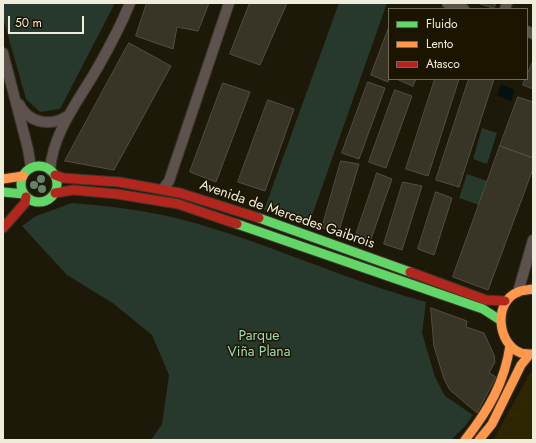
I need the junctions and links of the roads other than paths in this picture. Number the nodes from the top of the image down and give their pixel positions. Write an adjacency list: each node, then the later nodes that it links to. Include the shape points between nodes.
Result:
1 (130, 3): 7 (street, via 114,39)
2 (229, 3): 12 (street, via 169,181)
3 (447, 3): 4 (street)
4 (461, 8)
5 (3, 53): 6 (street)
6 (15, 95): 7 (street, via 23,112 37,121 59,121); 8 (street)
7 (69, 114): 9 (street, via 53,148)
8 (31, 168): 9 (street, via 43,166); 10 (street)
9 (53, 172): 12 (street, Avenida de Mercedes Gaibrois, via 63,178 119,182); 14 (street, via 57,187)
10 (23, 176): 11 (street); 15 (street, via 21,185)
11 (3, 179)
12 (163, 189): 22 (street, Avenida de Mercedes Gaibrois, via 283,226 486,300)
13 (3, 192): 15 (street)
14 (55, 193): 16 (street, via 49,199); 23 (street, Avenida de Mercedes Gaibrois, via 73,190 118,194 178,204 482,309)
15 (25, 195): 16 (street); 17 (street, via 25,203)
16 (37, 202): 17 (street)
17 (16, 214): 18 (street)
18 (6, 225)
19 (533, 240): 21 (street)
20 (533, 289): 21 (street)
21 (518, 292): 22 (street)
22 (505, 301): 23 (street, via 500,312)
23 (500, 320): 24 (street)
24 (510, 345): 25 (street, via 524,353); 26 (street, via 505,373 496,394 482,419)
25 (532, 354): 27 (street, via 521,365 495,418)
26 (465, 440)
27 (479, 440)

